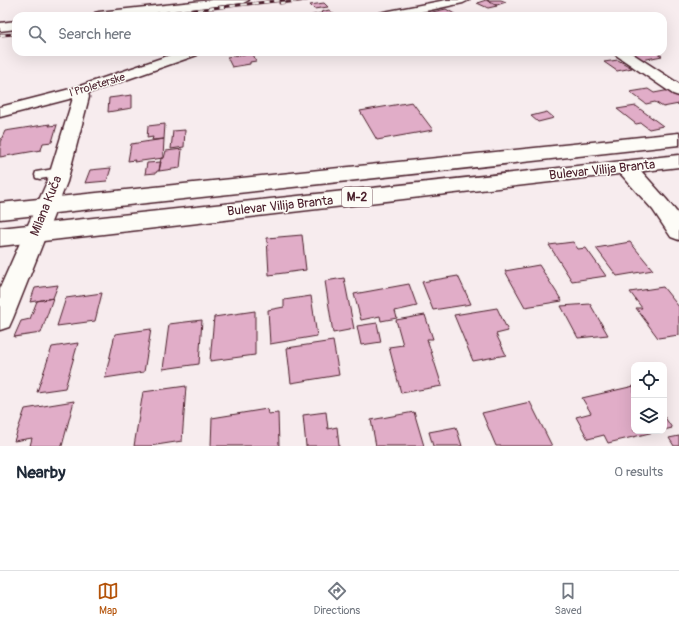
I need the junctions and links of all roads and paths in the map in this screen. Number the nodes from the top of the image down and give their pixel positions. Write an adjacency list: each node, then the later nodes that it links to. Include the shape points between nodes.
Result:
1 (243, 0): 3 (main road)
2 (462, 0): 4 (main road)
3 (135, 12)
4 (404, 12)
5 (12, 26): 6 (main road)
6 (0, 27)
7 (179, 56): 9 (main road, I Proleterske)
8 (627, 56): 10 (main road)
9 (80, 91): 11 (main road, I Proleterske); 15 (main road, Milana Kuča, via 81,97)
10 (679, 91)
11 (0, 112)
12 (679, 139): 17 (main road, Bulevar Vilija Branta / M-2)
13 (679, 161): 14 (main road, Bulevar Vilija Branta / M-2)
14 (626, 167): 19 (main road); 20 (main road, Bulevar Vilija Branta / M-2)
15 (60, 172): 16 (lane); 17 (main road, Milana Kuča)
16 (40, 175)
17 (47, 206): 18 (main road, Bulevar Vilija Branta / M-2); 20 (main road, Milana Kuča)
18 (0, 211)
19 (679, 231)
20 (36, 233): 21 (main road, Bulevar Vilija Branta / M-2); 22 (main road, Milana Kuča)
21 (0, 237)
22 (0, 318)

